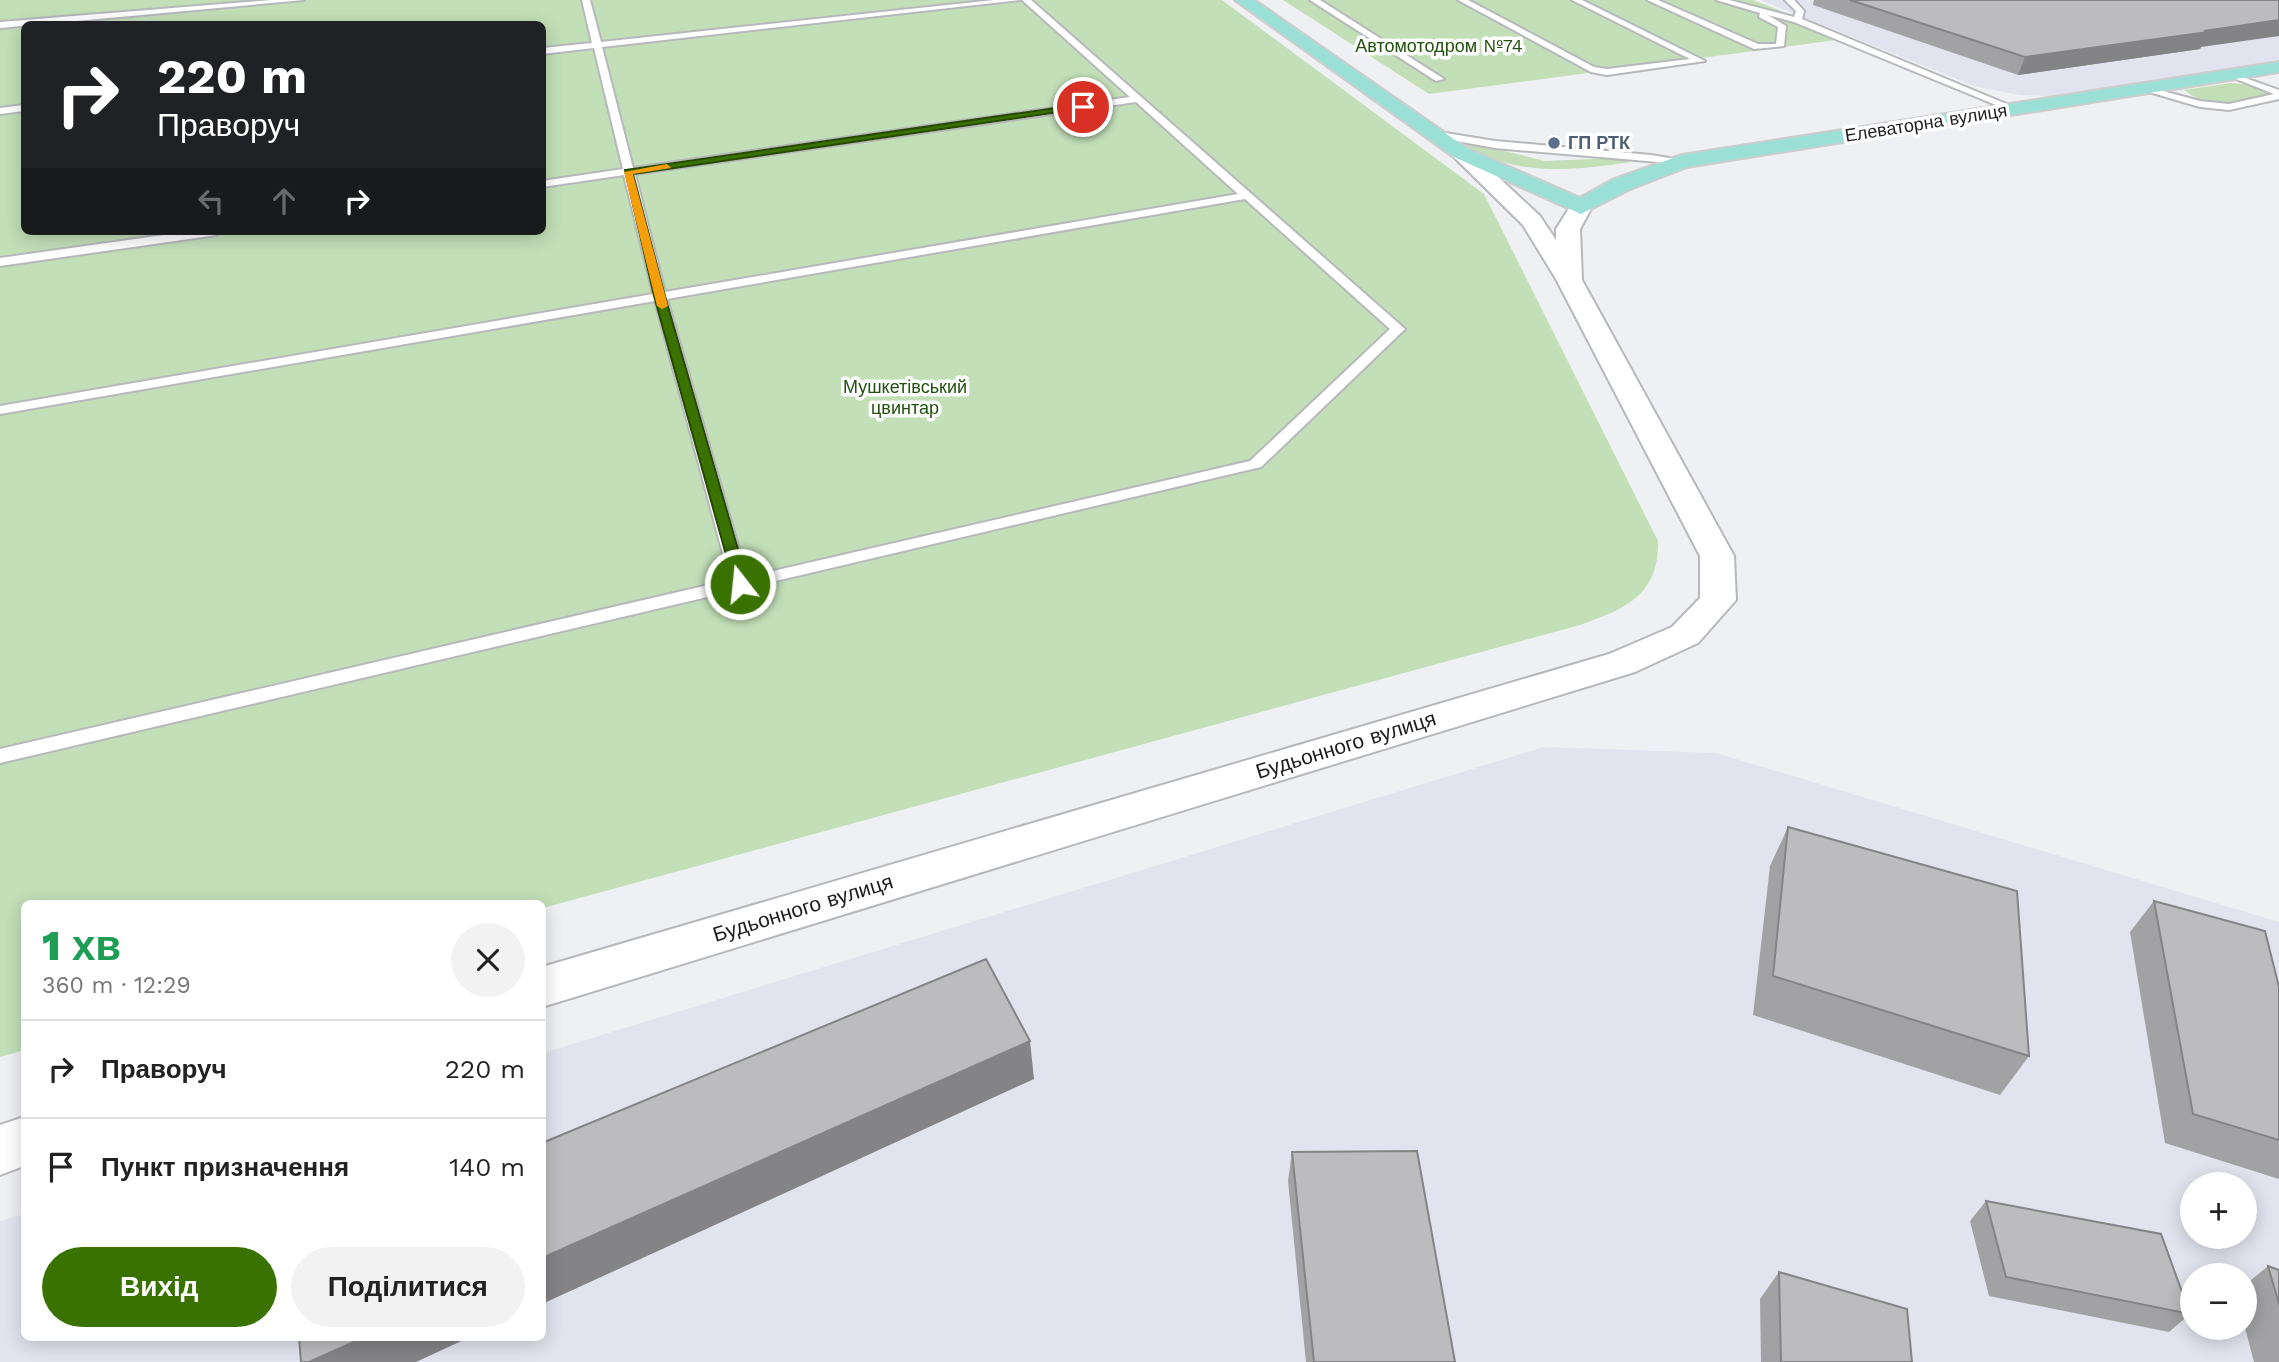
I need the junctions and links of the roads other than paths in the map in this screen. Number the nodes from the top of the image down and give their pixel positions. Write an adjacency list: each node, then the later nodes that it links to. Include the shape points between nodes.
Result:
1 (300, 0): 14 (lane)
2 (586, 0): 17 (lane)
3 (1017, 0): 17 (lane)
4 (1026, 0): 24 (lane)
5 (1243, 0): 28 (main road)
6 (1314, 0): 21 (lane)
7 (1462, 0): 8 (lane, via 1591,69 1607,72 1700,61)
8 (1576, 0)
9 (1651, 0): 12 (lane, via 1757,47 1780,46 1782,26)
10 (1720, 0): 12 (lane)
11 (1788, 0): 13 (lane, via 1800,11)
12 (1751, 9): 13 (lane)
13 (1797, 20): 26 (lane)
14 (48, 21)
15 (21, 23): 16 (lane)
16 (0, 25)
17 (597, 46): 18 (lane); 31 (lane)
18 (546, 51)
19 (2279, 67): 20 (main road, Елеваторна вулиця)
20 (2234, 75): 22 (main road, Елеваторна вулиця); 23 (lane)
21 (1440, 79)
22 (2144, 89): 23 (lane, via 2230,107); 26 (main road, Елеваторна вулиця)
23 (2279, 94)
24 (1136, 99): 31 (lane); 34 (lane)
25 (21, 108): 27 (lane)
26 (2016, 110): 30 (main road, Елеваторна вулиця)
27 (0, 111)
28 (1433, 134): 29 (main road); 30 (lane, via 1510,149 1623,154)
29 (1461, 153): 33 (main road); 33 (main road); 37 (main road, via 1532,221)
30 (1682, 162): 33 (main road); 33 (main road, Елеваторна вулиця, via 1620,185)
31 (628, 172): 32 (lane); 38 (lane)
32 (546, 183)
33 (1574, 185): 37 (main road, Будьонного вулиця, via 1567,229)
34 (1245, 196): 38 (lane); 40 (lane, via 1398,329 1255,464)
35 (189, 235): 36 (lane)
36 (0, 262)
37 (1570, 280): 42 (main road, Будьонного вулиця, via 1717,556 1718,600 1685,635 1622,663)
38 (660, 296): 39 (lane); 40 (lane)
39 (0, 410)
40 (740, 584): 41 (lane)
41 (0, 756)
42 (546, 986)
43 (21, 1143): 44 (main road)
44 (0, 1150)

